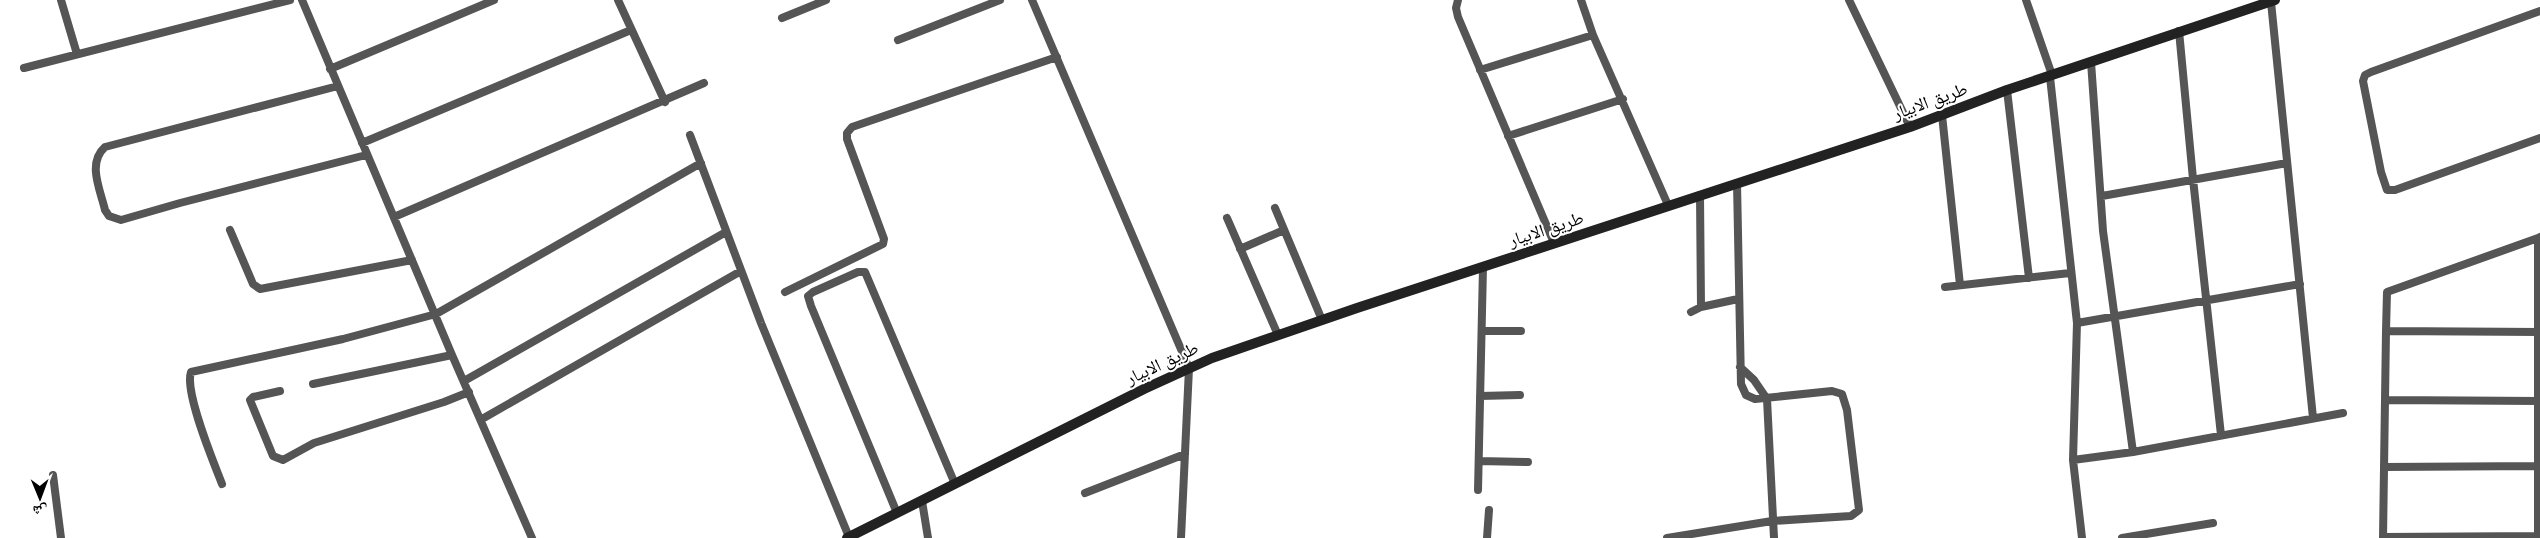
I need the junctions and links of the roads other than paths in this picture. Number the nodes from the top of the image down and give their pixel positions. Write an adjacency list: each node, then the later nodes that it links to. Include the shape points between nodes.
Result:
1 (62, 0): 20 (street)
2 (290, 0): 20 (street)
3 (302, 0): 24 (street)
4 (494, 0): 24 (street)
5 (618, 0): 16 (street)
6 (826, 0): 15 (street)
7 (1000, 0): 19 (street)
8 (1032, 0): 21 (street)
9 (1458, 0): 25 (street, via 1458,18)
10 (1581, 0): 18 (street)
11 (1849, 0): 33 (street)
12 (2026, 0): 26 (street)
13 (2274, 1): 17 (main road, طريق الابيار); 40 (street)
14 (2540, 11): 36 (street, via 2371,72 2364,75 2363,80 2387,190 2395,190)
15 (782, 18)
16 (631, 30): 31 (street); 37 (street)
17 (2179, 31): 22 (main road, طريق الابيار); 41 (street)
18 (1593, 35): 25 (street); 30 (street)
19 (898, 40)
20 (76, 54): 23 (street)
21 (1056, 57): 63 (street, via 852,127 847,139 883,244); 79 (street)
22 (2092, 62): 26 (main road, طريق الابيار); 44 (street)
23 (24, 68)
24 (330, 68): 28 (street)
25 (1480, 70): 35 (street)
26 (2051, 76): 29 (main road, طريق الابيار); 58 (street)
27 (704, 83): 31 (street)
28 (338, 86): 37 (street); 38 (street, via 105,147 99,153 95,167 105,210 109,216 121,220)
29 (2007, 90): 32 (main road, طريق الابيار); 59 (street)
30 (1623, 99): 35 (street); 45 (street)
31 (665, 102): 47 (street)
32 (1942, 115): 33 (main road, طريق الابيار); 61 (street)
33 (1910, 126): 42 (main road, طريق الابيار)
34 (690, 136): 39 (street)
35 (1508, 136): 53 (street)
36 (2540, 138)
37 (362, 143): 38 (street)
38 (366, 156): 47 (street)
39 (701, 163): 51 (street); 68 (street)
40 (2287, 163): 41 (street); 60 (street)
41 (2193, 178): 44 (street); 65 (street)
42 (1737, 183): 43 (main road, طريق الابيار); 64 (street)
43 (1700, 194): 45 (main road, طريق الابيار); 66 (street)
44 (2102, 196): 69 (street, via 2103,230)
45 (1668, 205): 53 (main road, طريق الابيار)
46 (1275, 208): 50 (street)
47 (394, 217): 55 (street)
48 (1227, 218): 54 (street)
49 (230, 230): 55 (street, via 253,284 260,289)
50 (1284, 230): 54 (street); 70 (street)
51 (726, 232): 57 (street); 80 (street)
52 (2539, 238): 74 (street, via 2387,292); 75 (street)
53 (1554, 243): 56 (main road, طريق الابيار)
54 (1240, 249): 76 (street)
55 (412, 260): 68 (street)
56 (1483, 266): 70 (main road, طريق الابيار); 72 (street)
57 (741, 271): 91 (street); 111 (street)
58 (2070, 273): 59 (street); 71 (street)
59 (2029, 278): 61 (street)
60 (2300, 284): 65 (street); 90 (street)
61 (1960, 285): 62 (street)
62 (1945, 286)
63 (785, 292)
64 (1738, 299): 66 (street); 78 (street)
65 (2207, 300): 69 (street); 92 (street)
66 (1701, 307): 67 (street)
67 (1691, 312)
68 (436, 314): 77 (street); 101 (street, via 343,339 191,372 200,425)
69 (2115, 317): 71 (street); 93 (street)
70 (1322, 320): 76 (main road, طريق الابيار)
71 (2077, 323): 95 (street)
72 (1482, 331): 73 (street); 84 (street)
73 (1521, 331)
74 (2386, 331): 75 (street); 87 (street)
75 (2540, 332): 88 (street)
76 (1278, 335): 79 (main road, طريق الابيار)
77 (452, 355): 80 (street); 81 (street)
78 (1740, 367): 86 (street); 86 (street, via 1741,384 1746,395)
79 (1189, 368): 94 (street); 102 (main road, طريق الابيار)
80 (464, 381): 83 (street)
81 (313, 384)
82 (280, 391): 83 (street, via 250,400 273,456 282,460 314,443)
83 (469, 392): 91 (street)
84 (1480, 396): 85 (street); 96 (street)
85 (1520, 396)
86 (1767, 399): 108 (street); 108 (street, via 1832,391 1842,394 1860,510 1851,516)
87 (2385, 400): 88 (street); 99 (street)
88 (2539, 401): 98 (street)
89 (2343, 413): 90 (street)
90 (2313, 418): 92 (street)
91 (482, 419): 114 (street)
92 (2221, 435): 93 (street)
93 (2133, 452): 95 (street)
94 (1185, 454): 104 (street); 116 (street)
95 (2073, 460): 120 (street)
96 (1479, 461): 97 (street); 103 (street)
97 (1528, 462)
98 (2539, 466): 99 (street); 112 (street)
99 (2384, 467): 122 (street)
100 (54, 475): 113 (street)
101 (222, 484)
102 (955, 484): 105 (main road, طريق الابيار); 107 (street, via 865,272 858,272 813,292 808,296 811,306)
103 (1478, 490)
104 (1085, 492)
105 (922, 501): 107 (main road, طريق الابيار); 115 (street)
106 (1489, 510): 117 (street)
107 (897, 513): 111 (main road, طريق الابيار)
108 (1772, 521): 110 (street); 119 (street)
109 (2213, 523): 121 (street)
110 (1706, 535): 118 (street)
111 (848, 537)
112 (2539, 537): 122 (street)
113 (61, 538)
114 (532, 538)
115 (928, 538)
116 (1181, 538)
117 (1487, 538)
118 (1667, 538)
119 (1774, 538)
120 (2082, 538)
121 (2122, 538)
122 (2383, 538)

